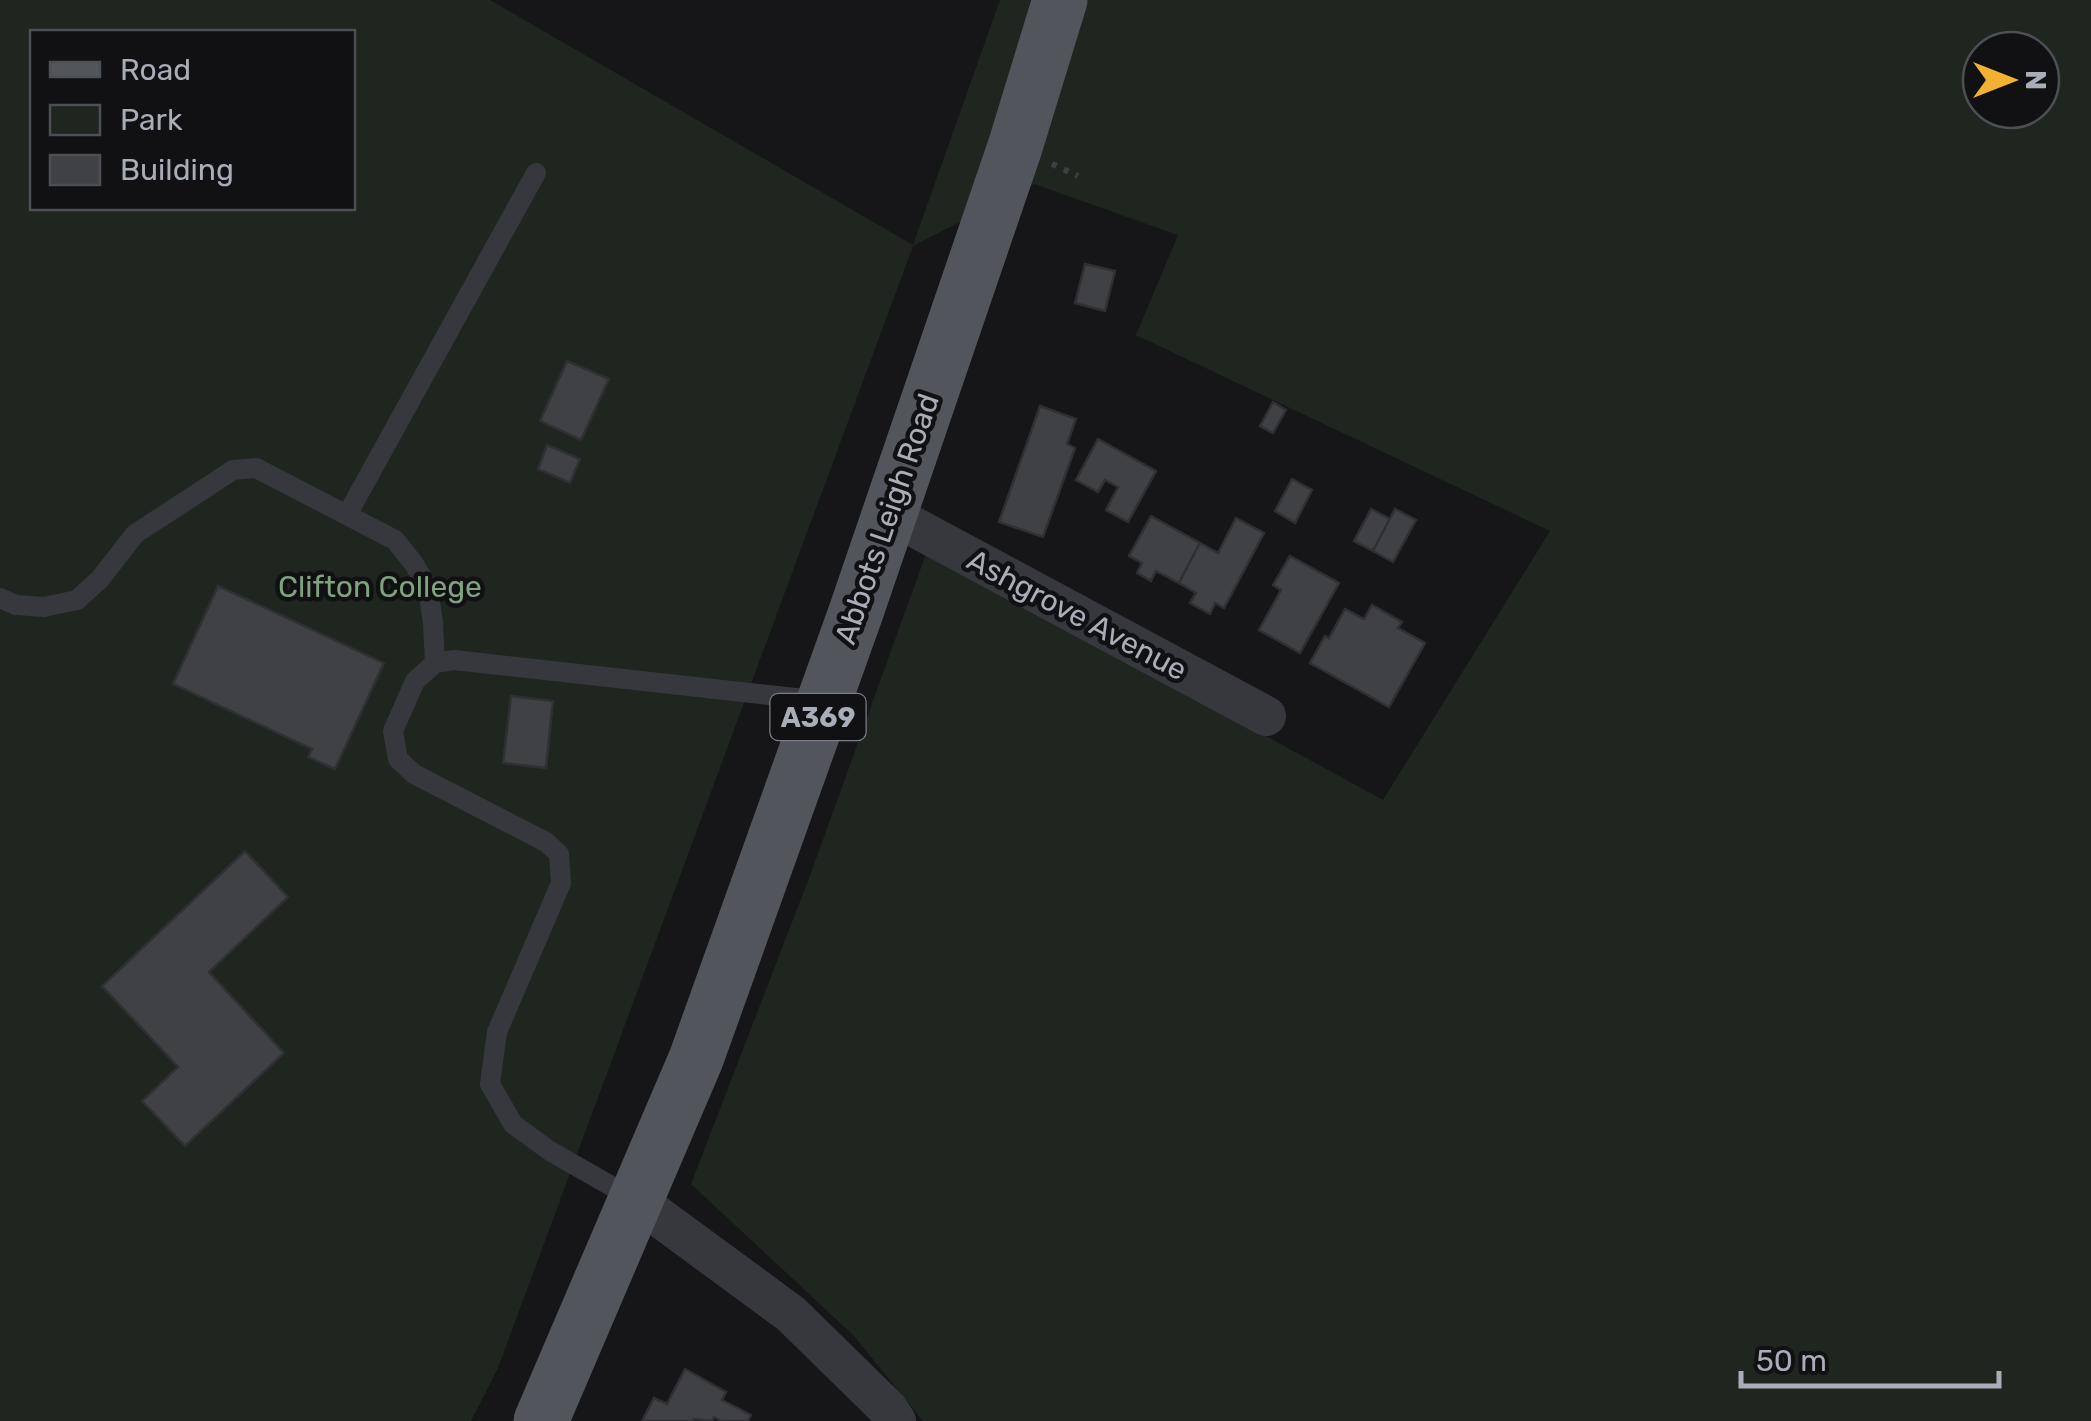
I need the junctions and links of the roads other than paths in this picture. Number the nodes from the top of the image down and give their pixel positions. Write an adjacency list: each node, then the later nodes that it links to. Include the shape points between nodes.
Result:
1 (1060, 0): 3 (main road, Abbots Leigh Road / A369)
2 (536, 173): 4 (lane)
3 (888, 513): 7 (main road, Abbots Leigh Road / A369); 8 (street, Ashgrove Avenue)
4 (347, 516): 5 (lane, via 256,468 233,470 135,534 77,600 44,607); 6 (lane, via 394,540 414,564 428,588)
5 (0, 598)
6 (435, 663): 7 (lane); 9 (lane, via 415,681 394,731 398,759 559,854 560,883 497,1032 490,1084 513,1124)
7 (824, 701): 9 (main road, Abbots Leigh Road / A369, via 696,1059)
8 (1266, 716)
9 (636, 1200): 10 (main road, Abbots Leigh Road / A369); 11 (street, via 791,1314)
10 (541, 1421)
11 (896, 1421)

